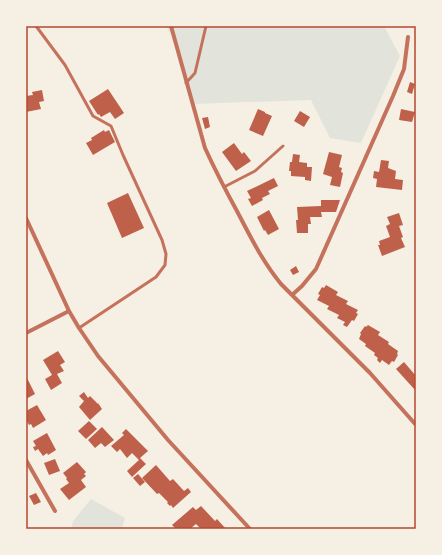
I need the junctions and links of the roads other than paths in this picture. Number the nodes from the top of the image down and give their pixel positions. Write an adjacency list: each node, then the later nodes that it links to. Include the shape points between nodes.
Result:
1 (36, 26): 11 (lane, via 64,65 93,116 111,126 166,254 165,265 156,277)
2 (171, 26): 5 (street)
3 (206, 26): 5 (lane, via 194,76)
4 (408, 37): 9 (street, via 404,69 316,269)
5 (186, 83): 7 (street, via 205,148)
6 (283, 146): 7 (lane, via 255,171)
7 (224, 187): 9 (street, via 269,269)
8 (26, 218): 10 (street)
9 (292, 295): 13 (street, via 370,373)
10 (69, 311): 11 (street); 12 (street)
11 (79, 328): 16 (street, via 98,356 168,440)
12 (26, 333)
13 (416, 425)
14 (26, 460): 15 (street)
15 (55, 511)
16 (250, 529)

